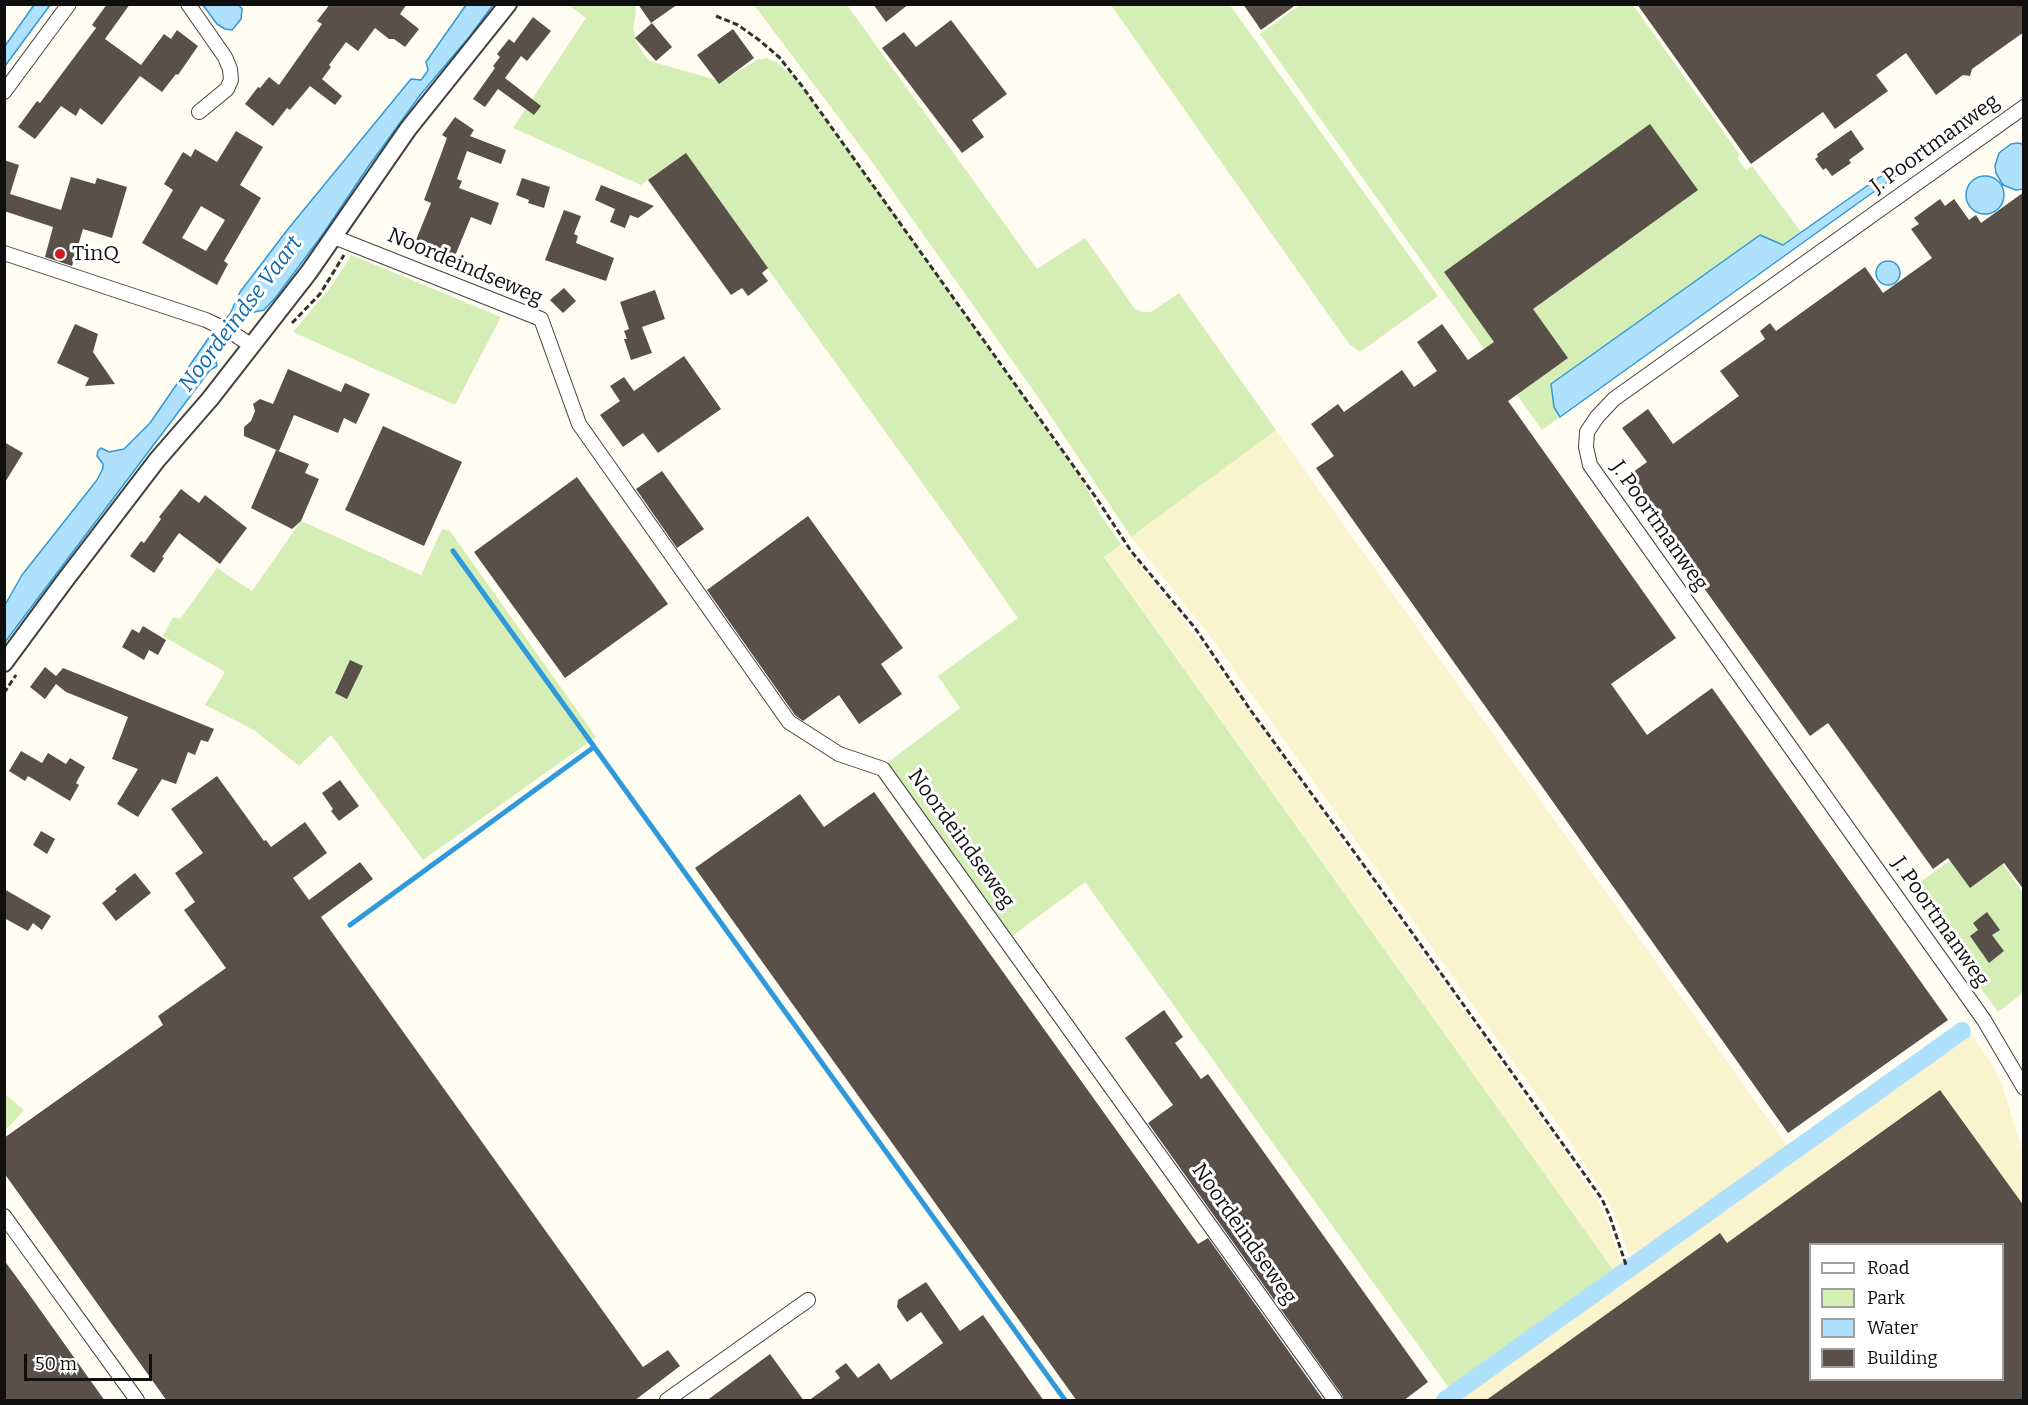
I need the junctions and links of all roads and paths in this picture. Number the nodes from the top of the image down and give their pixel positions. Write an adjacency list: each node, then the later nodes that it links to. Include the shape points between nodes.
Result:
1 (69, 4): 5 (street)
2 (188, 4): 7 (street, via 230,69 227,89)
3 (508, 4): 8 (street, via 408,129)
4 (716, 16): 14 (path, via 759,40 779,57 802,87 1126,544 1195,628 1602,1199)
5 (4, 92)
6 (2024, 107): 12 (street, J. Poortmanweg, via 1614,399 1587,432 1586,447 1590,465 1984,1020)
7 (199, 112)
8 (334, 237): 10 (street); 18 (street, Noordeindseweg, via 541,319 579,424 789,722 838,754 883,769)
9 (4, 253): 10 (street, via 225,328)
10 (252, 346): 11 (street, via 157,460)
11 (4, 663)
12 (2024, 1088)
13 (4, 1216): 16 (street)
14 (1626, 1265)
15 (808, 1300): 17 (street)
16 (137, 1401)
17 (667, 1401)
18 (1335, 1401)

